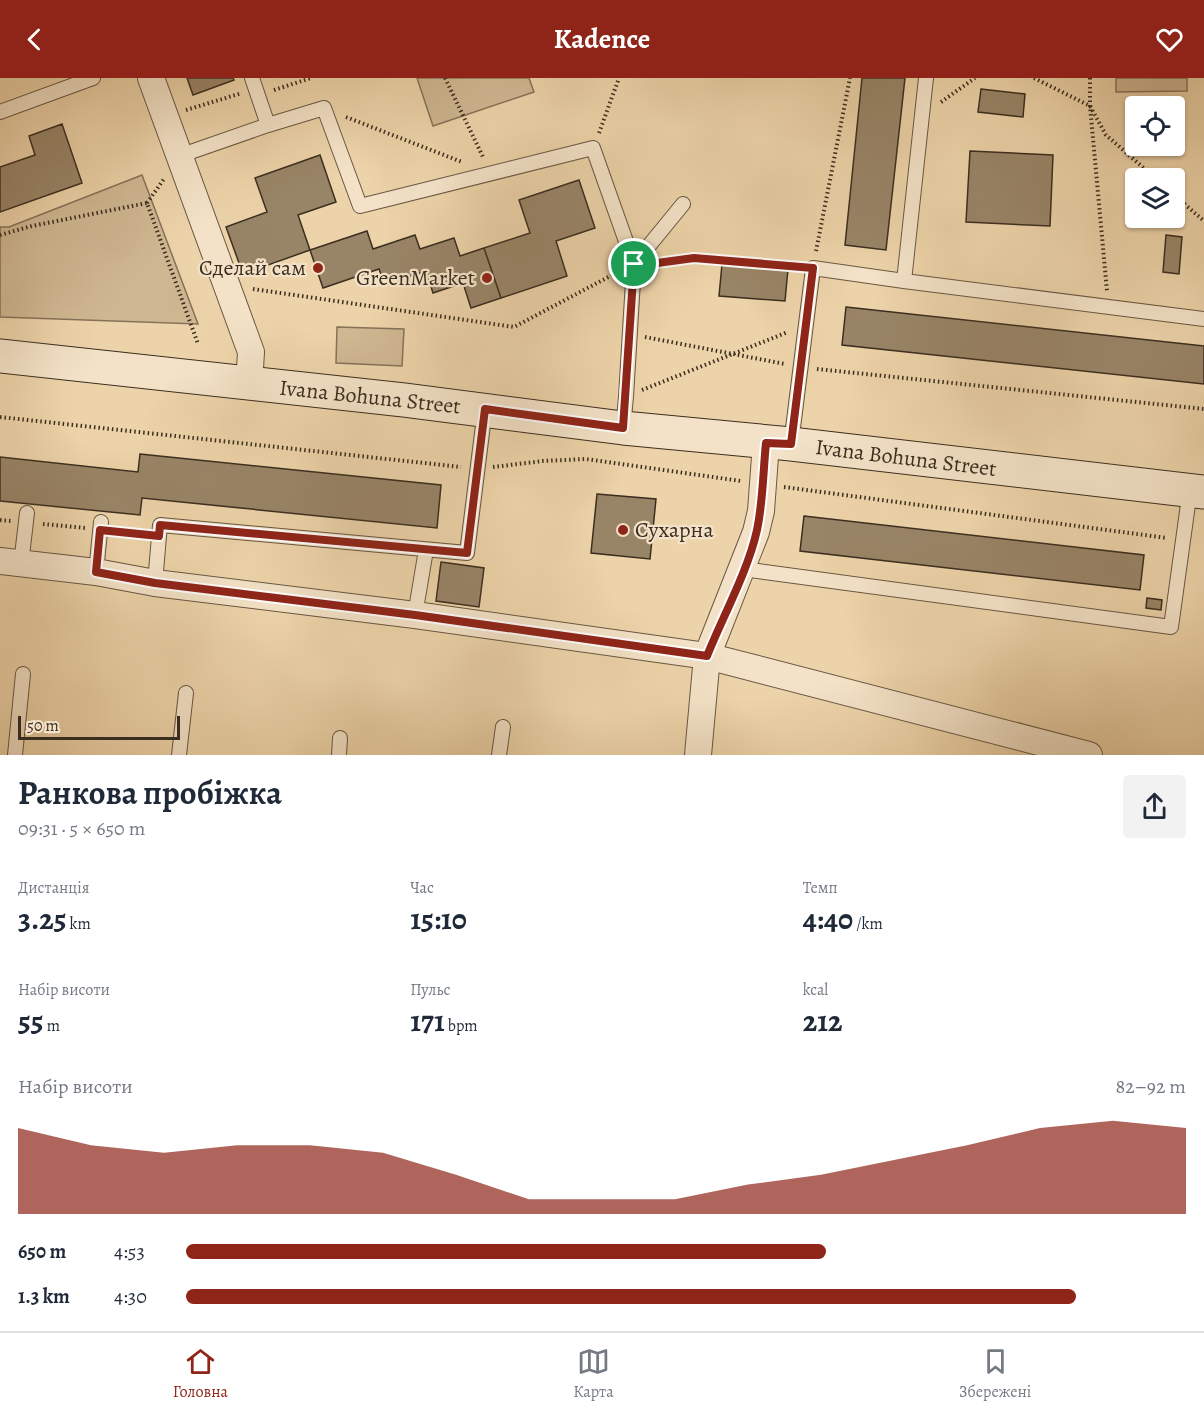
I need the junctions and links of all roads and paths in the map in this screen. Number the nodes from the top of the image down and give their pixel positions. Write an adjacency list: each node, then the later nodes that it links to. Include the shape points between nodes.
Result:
1 (93, 78): 14 (lane)
2 (151, 78): 19 (street)
3 (310, 78): 11 (path)
4 (445, 78): 21 (path)
5 (619, 78): 18 (path)
6 (850, 78): 27 (path)
7 (926, 78): 16 (lane)
8 (975, 78): 16 (path)
9 (1034, 78): 12 (path)
10 (1090, 78): 12 (path)
11 (255, 87): 15 (path); 17 (lane)
12 (1090, 106): 20 (path, via 1106,135); 30 (path)
13 (324, 108): 17 (lane); 21 (path); 21 (lane, via 360,206)
14 (0, 112)
15 (177, 113)
16 (922, 116): 28 (lane)
17 (268, 125): 19 (lane)
18 (593, 148): 21 (lane); 26 (lane)
19 (179, 156): 38 (street, via 251,352)
20 (1144, 168)
21 (491, 174)
22 (683, 204): 26 (lane)
23 (1185, 205): 24 (path)
24 (1204, 221)
25 (0, 235): 34 (path, via 147,203)
26 (634, 264): 27 (path, via 694,258); 29 (path, via 514,327); 33 (lane)
27 (813, 268): 28 (lane); 32 (lane)
28 (904, 281): 30 (lane)
29 (250, 289)
30 (1108, 307): 31 (lane)
31 (1204, 319)
32 (806, 325): 35 (path); 37 (lane)
33 (630, 334): 35 (path); 41 (lane)
34 (198, 344)
35 (733, 354): 37 (path); 41 (path)
36 (0, 356): 38 (street, Ivana Bohuna Street)
37 (800, 367): 40 (path); 43 (lane)
38 (249, 384): 39 (street, Ivana Bohuna Street)
39 (485, 409): 41 (street, Ivana Bohuna Street); 44 (lane)
40 (1204, 409)
41 (625, 412): 43 (street, Ivana Bohuna Street)
42 (0, 417): 44 (path)
43 (778, 444): 45 (street); 46 (street, Ivana Bohuna Street)
44 (478, 469): 45 (path, via 586,459); 52 (lane, via 467,553)
45 (762, 484): 51 (path); 54 (street, via 761,511)
46 (1197, 491): 51 (lane)
47 (26, 518): 48 (path); 49 (path); 53 (lane)
48 (0, 520)
49 (100, 526): 50 (path); 55 (lane)
50 (159, 536): 52 (lane, via 160,525); 56 (lane)
51 (1182, 540): 54 (lane, via 1171,627)
52 (426, 550): 57 (lane)
53 (11, 562): 55 (street)
54 (743, 570): 58 (street)
55 (96, 572): 56 (street)
56 (155, 583): 57 (street)
57 (415, 615): 58 (street)
58 (707, 656): 67 (street); 68 (street)
59 (23, 674): 63 (lane)
60 (186, 693): 64 (lane)
61 (503, 727): 66 (lane)
62 (340, 738): 65 (lane)
63 (15, 755)
64 (179, 755)
65 (339, 755)
66 (499, 755)
67 (698, 755)
68 (1089, 755)

